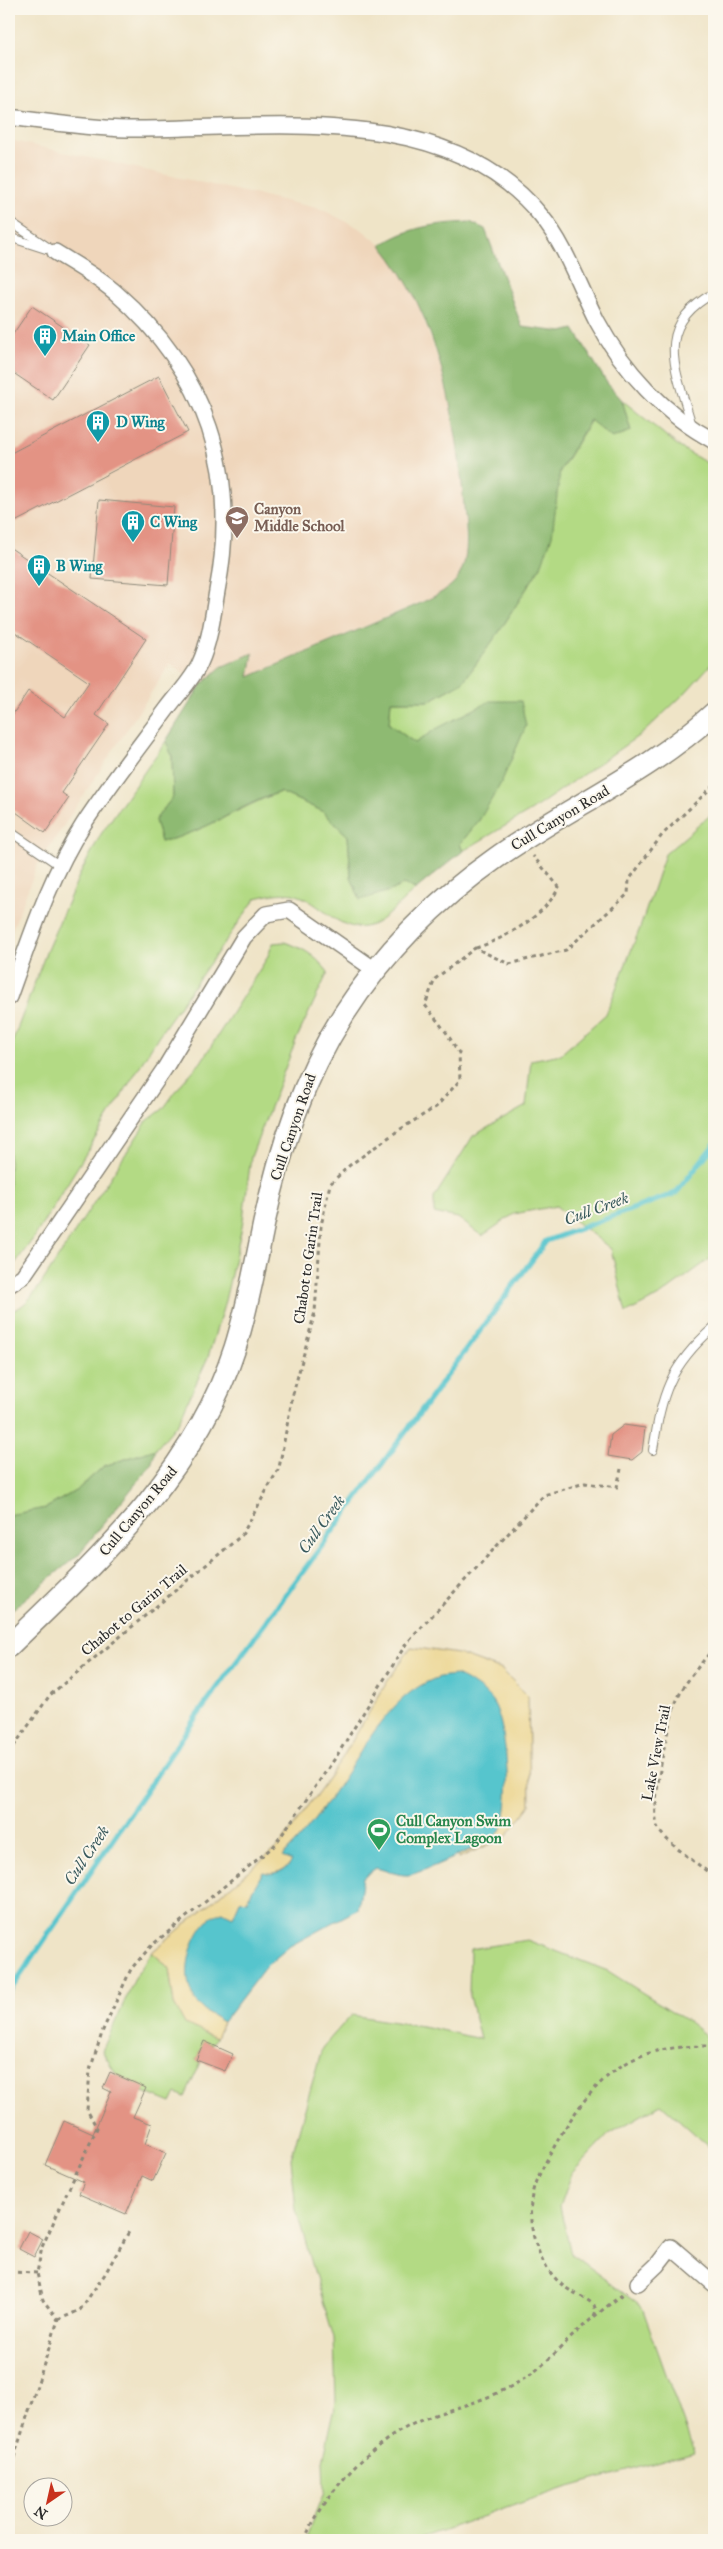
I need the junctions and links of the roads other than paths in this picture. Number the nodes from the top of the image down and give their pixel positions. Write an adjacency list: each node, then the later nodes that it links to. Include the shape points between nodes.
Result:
1 (9, 116): 6 (street, via 128,129 249,125 340,129 416,140 462,156 506,181 542,217 610,344 642,385)
2 (9, 221): 4 (lane)
3 (9, 238): 4 (lane)
4 (55, 252): 10 (street, via 115,292 142,318 178,362 206,418 217,451 226,511 224,558 200,664 84,824)
5 (714, 293): 6 (lane, via 695,304 681,322 673,340 673,360)
6 (692, 428): 7 (street)
7 (714, 441)
8 (714, 713): 11 (street, Cull Canyon Road, via 654,762 522,841 454,889)
9 (9, 831): 10 (lane)
10 (59, 865): 12 (street)
11 (375, 970): 13 (street, via 289,910 266,914 244,937 165,1068 23,1276); 16 (street, Cull Canyon Road, via 319,1055 302,1092 278,1162 248,1305 234,1351 206,1417 182,1459 144,1509)
12 (9, 997)
13 (9, 1285)
14 (714, 1327): 15 (lane, via 681,1362 667,1385)
15 (653, 1450)
16 (9, 1646)
17 (638, 2282): 18 (street, via 671,2247)
18 (714, 2284)

